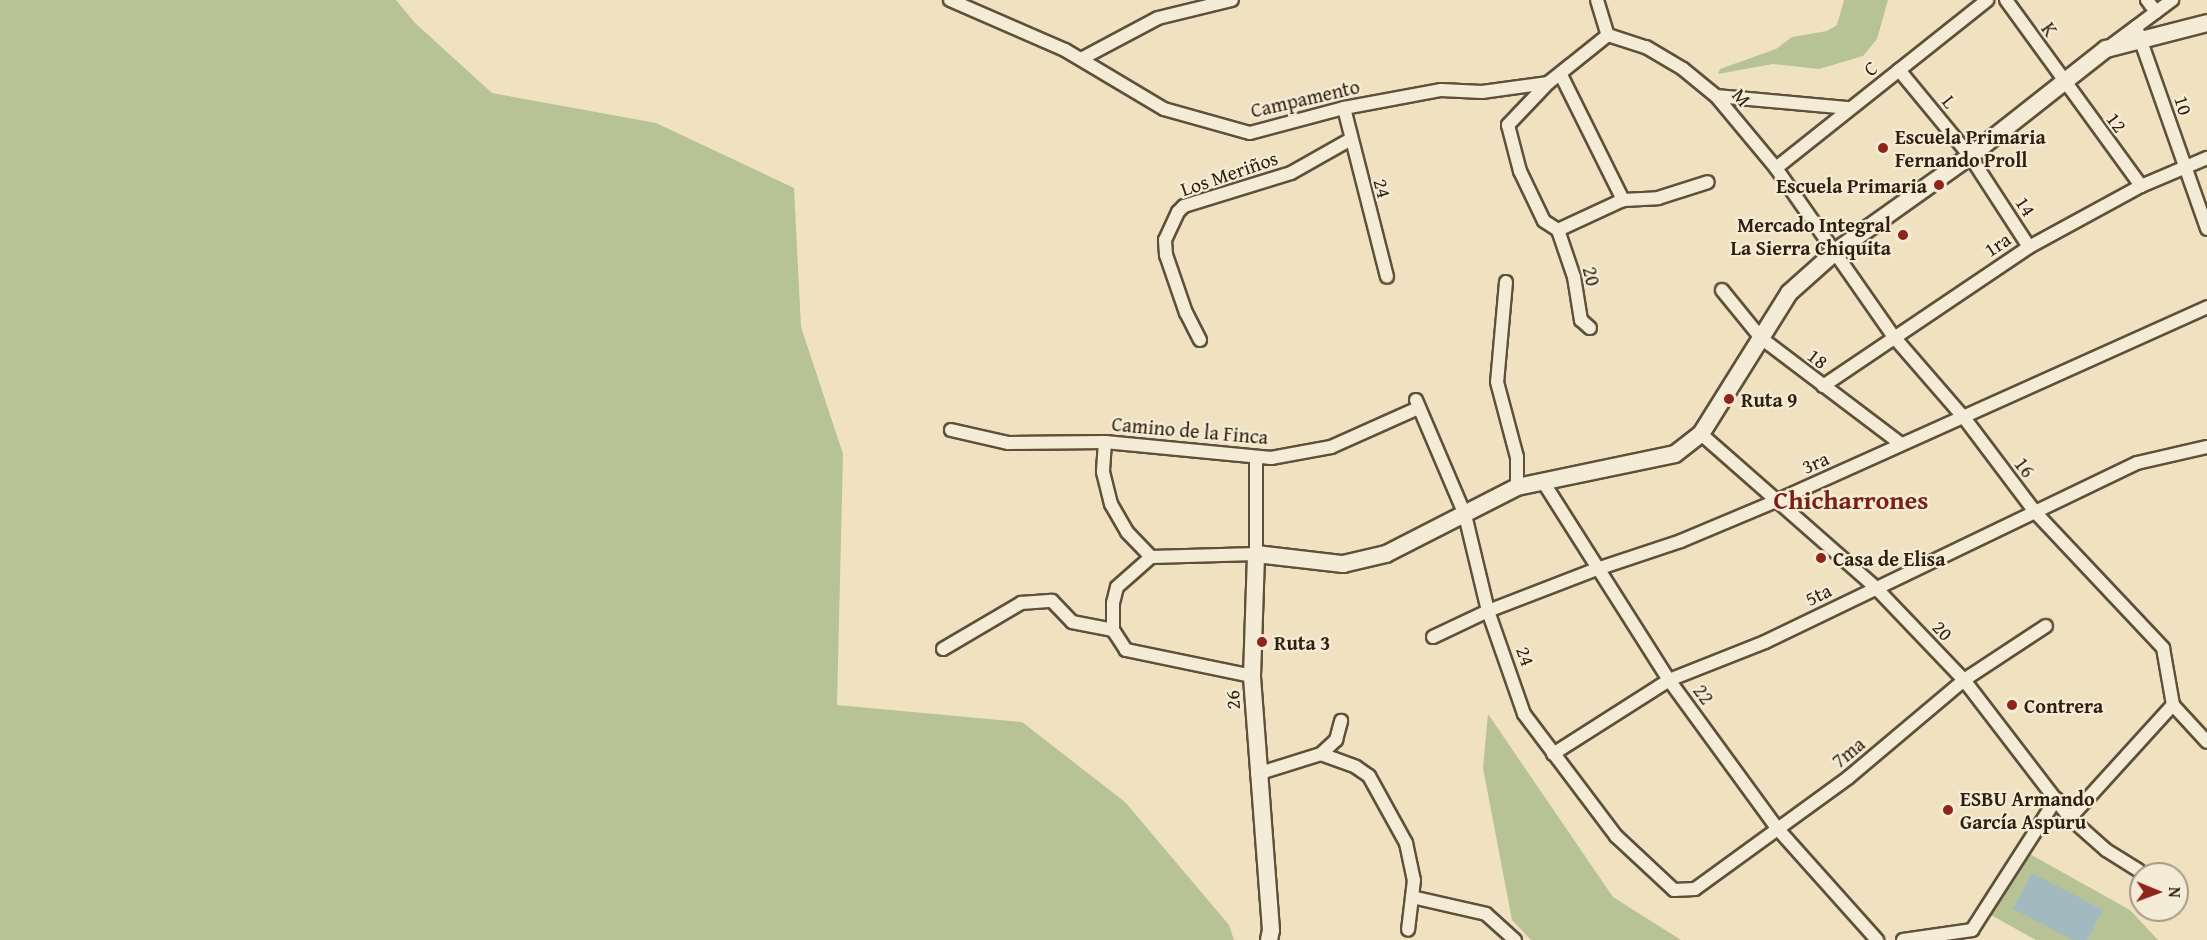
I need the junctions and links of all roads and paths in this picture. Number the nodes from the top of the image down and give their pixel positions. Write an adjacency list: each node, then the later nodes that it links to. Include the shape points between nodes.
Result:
1 (950, 0): 12 (street, Campamento)
2 (1232, 0): 12 (street, via 1158,18)
3 (1597, 0): 11 (street)
4 (1987, 0): 13 (street, C)
5 (2006, 0): 15 (street, K)
6 (2147, 0): 8 (street)
7 (2172, 0): 8 (street)
8 (2156, 12): 10 (street)
9 (2207, 23): 10 (street)
10 (2140, 33): 15 (street, via 2106,49); 24 (street, 10)
11 (1608, 35): 14 (street, Campamento); 17 (street, M, via 1646,47 1683,69)
12 (1081, 59): 18 (street, Campamento, via 1164,110 1250,133)
13 (1899, 70): 19 (street, C); 21 (street, L)
14 (1561, 75): 16 (street, Campamento); 27 (street)
15 (2063, 81): 21 (street); 26 (street, 12)
16 (1548, 83): 18 (street, Campamento, via 1482,92 1441,90); 29 (street, via 1508,125 1524,180 1544,221)
17 (1716, 96): 19 (street); 23 (street, M)
18 (1344, 108): 20 (street, 24)
19 (1849, 108): 23 (street, C)
20 (1350, 139): 32 (street, 24); 39 (street, Los Meriños, via 1291,172 1185,206 1178,212 1165,240 1167,255 1186,313)
21 (1970, 156): 30 (street, 14); 31 (street)
22 (2207, 158): 24 (street, 1ra)
23 (1776, 168): 31 (street, M)
24 (2183, 168): 26 (street, 1ra); 28 (street, 10)
25 (1708, 182): 27 (street, via 1658,198)
26 (2141, 186): 30 (street, 1ra)
27 (1623, 200): 29 (street)
28 (2207, 229)
29 (1558, 230): 36 (street, 20, via 1574,277 1581,320)
30 (2029, 247): 37 (street, 1ra)
31 (1835, 252): 37 (street, 16); 38 (street, via 1789,294)
32 (1387, 277)
33 (1506, 282): 50 (street, via 1497,382 1517,457)
34 (1722, 290): 38 (street, 18)
35 (2207, 307): 42 (street, 3ra)
36 (1590, 328)
37 (1894, 337): 40 (street, 1ra); 42 (street, 16)
38 (1761, 338): 40 (street, 18); 44 (street)
39 (1200, 340)
40 (1822, 386): 46 (street, 18)
41 (1417, 404): 48 (street, Camino de la Finca, via 1331,447); 53 (street, 24)
42 (1965, 419): 46 (street, 3ra); 52 (street, 16)
43 (951, 430): 45 (street, Camino de la Finca, via 1008,443)
44 (1701, 434): 49 (street, via 1675,454); 51 (street, 20)
45 (1105, 442): 48 (street, Camino de la Finca); 55 (street, via 1104,472 1112,504 1127,532)
46 (1901, 444): 51 (street, 3ra)
47 (2207, 447): 52 (street, 5ta, via 2137,463)
48 (1256, 457): 54 (street, 26)
49 (1542, 480): 50 (street); 56 (street, 22)
50 (1517, 486): 53 (street)
51 (1776, 501): 56 (street, 3ra, via 1681,541); 57 (street, 20)
52 (2035, 512): 57 (street, 5ta); 66 (street, 16, via 2163,648)
53 (1465, 516): 54 (street, via 1386,554 1343,564); 58 (street, 24)
54 (1256, 555): 55 (street); 63 (street, 26)
55 (1151, 557): 60 (street, via 1117,587)
56 (1597, 568): 58 (street, 3ra); 64 (street, 22)
57 (1876, 588): 64 (street, 5ta, via 1765,642); 65 (street, 20)
58 (1488, 611): 61 (street, 3ra); 70 (street, 24, via 1524,714)
59 (2046, 626): 65 (street, 7ma)
60 (1113, 630): 62 (street, via 1072,622 1052,601 1022,603); 63 (street, via 1118,642 1136,655)
61 (1433, 637)
62 (943, 649)
63 (1252, 676): 71 (street, 26)
64 (1669, 680): 70 (street, 5ta); 74 (street, 22)
65 (1964, 680): 72 (street, 20); 74 (street, 7ma, via 1850,777)
66 (2173, 705): 68 (street); 73 (street)
67 (1341, 721): 69 (street, via 1336,740)
68 (2207, 742)
69 (1321, 754): 71 (street); 77 (street, via 1356,767 1381,792 1413,864)
70 (1553, 754): 76 (street, 24, via 1616,836)
71 (1257, 774): 79 (street, 26)
72 (2056, 799): 73 (street, 20); 82 (street, via 1972,930)
73 (2070, 819): 75 (street, 20)
74 (1776, 827): 76 (street, 7ma, via 1695,889 1681,892); 81 (street, 22)
75 (2129, 864)
76 (1669, 886)
77 (1412, 897): 78 (street); 80 (street, via 1486,914)
78 (1408, 930)
79 (1273, 937)
80 (1515, 940)
81 (1877, 940)
82 (1904, 940)

